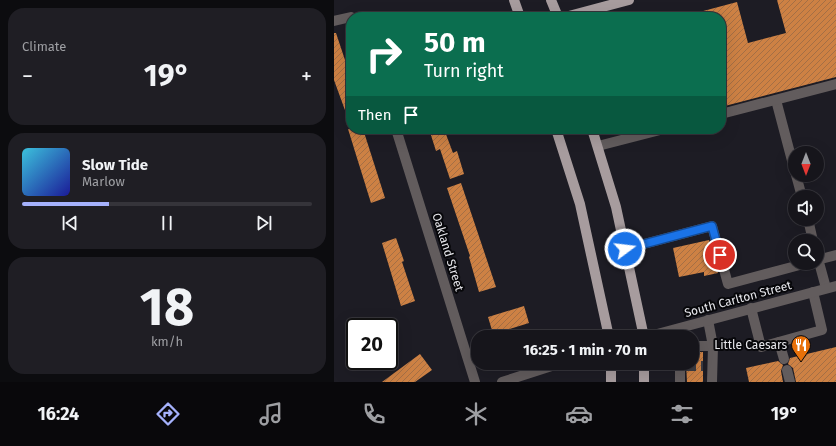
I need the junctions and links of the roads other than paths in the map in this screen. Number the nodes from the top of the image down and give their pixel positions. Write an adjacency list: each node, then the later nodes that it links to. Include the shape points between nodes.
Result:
1 (514, 0): 5 (main road)
2 (551, 0): 6 (main road)
3 (629, 0): 4 (main road)
4 (610, 2): 7 (main road)
5 (518, 12)
6 (556, 12)
7 (580, 12)
8 (346, 18): 9 (street)
9 (334, 21)
10 (836, 84): 11 (street)
11 (776, 100): 12 (street); 18 (street)
12 (726, 113)
13 (398, 134): 40 (street, Oakland Street)
14 (558, 134): 28 (main road, via 580,204)
15 (594, 134): 17 (main road)
16 (645, 134): 17 (street)
17 (598, 146): 19 (main road)
18 (788, 146)
19 (625, 249): 22 (street, via 712,226 728,284); 29 (main road)
20 (836, 255): 21 (street)
21 (824, 257)
22 (788, 268)
23 (823, 270): 24 (street)
24 (831, 287): 25 (street, South Carlton Street)
25 (813, 292): 26 (street, South Carlton Street); 31 (street, via 822,330)
26 (751, 308): 27 (street, South Carlton Street); 31 (street, via 761,347)
27 (708, 320): 30 (street, South Carlton Street); 33 (street)
28 (607, 330)
29 (643, 330)
30 (671, 330)
31 (779, 342): 34 (street)
32 (699, 346): 33 (street)
33 (713, 346): 45 (street, via 708,366)
34 (784, 359)
35 (539, 370): 41 (street)
36 (611, 370): 42 (main road)
37 (644, 370): 43 (main road)
38 (681, 370): 44 (street)
39 (787, 370): 46 (street)
40 (475, 382)
41 (502, 382)
42 (611, 382)
43 (644, 382)
44 (680, 382)
45 (712, 382)
46 (790, 382)

